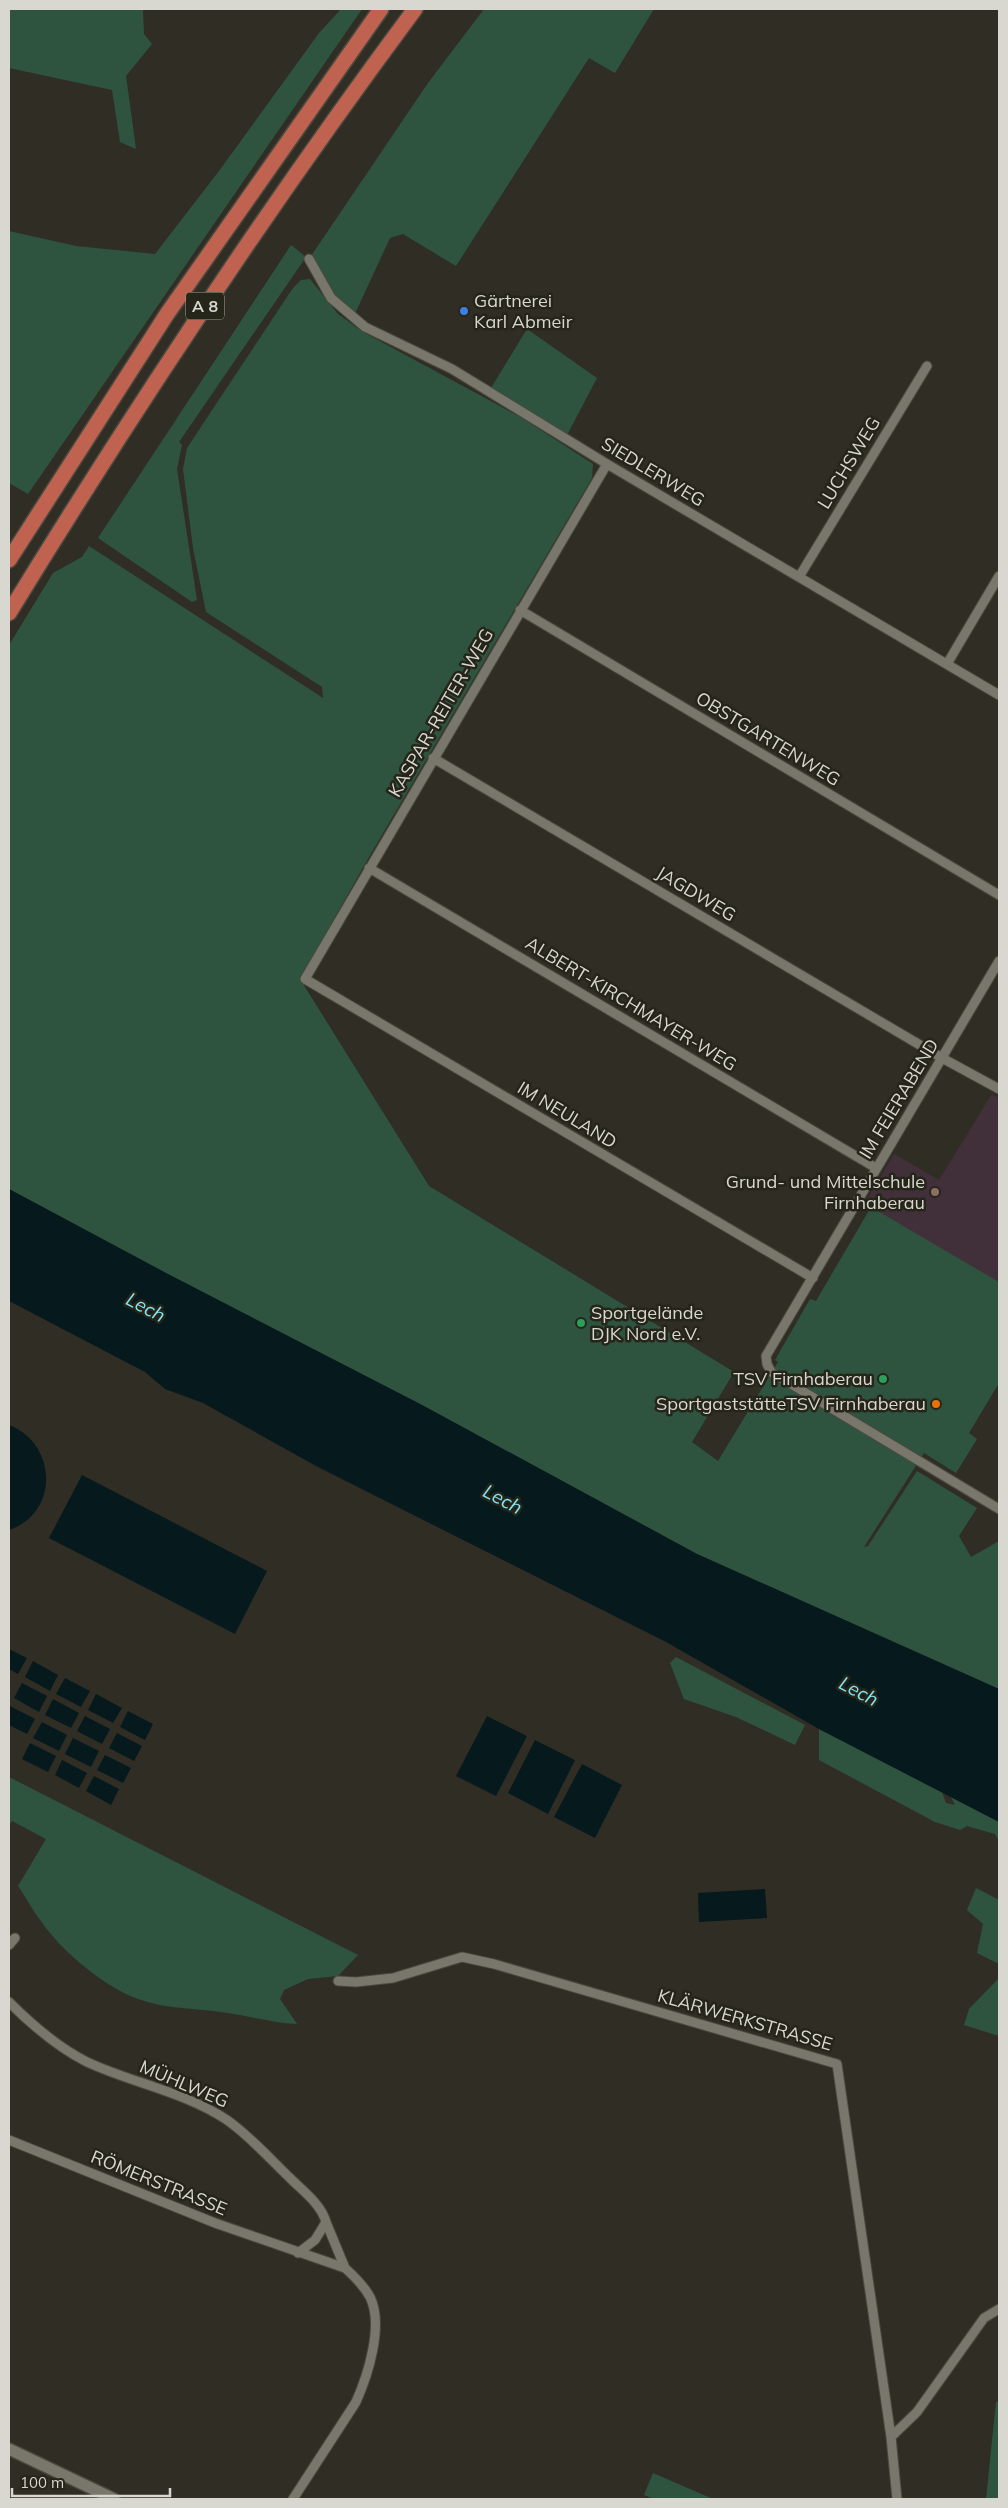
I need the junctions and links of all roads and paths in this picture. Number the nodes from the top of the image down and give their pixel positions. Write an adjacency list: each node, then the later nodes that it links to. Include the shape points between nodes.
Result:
1 (382, 9): 6 (highway, A 8, via 167,314)
2 (415, 9): 10 (highway, A 8, via 280,195 192,325 96,471)
3 (309, 259): 5 (street, SIEDLERWEG, via 331,298 365,327 452,369)
4 (927, 366): 8 (street, LUCHSWEG)
5 (607, 464): 8 (street, SIEDLERWEG); 9 (street, KASPAR-REITER-WEG)
6 (9, 560)
7 (999, 576): 11 (street)
8 (799, 577): 11 (street, SIEDLERWEG)
9 (520, 610): 13 (street, KASPAR-REITER-WEG); 15 (street, OBSTGARTENWEG)
10 (9, 613)
11 (947, 664): 12 (street, SIEDLERWEG)
12 (999, 695)
13 (433, 758): 14 (street, KASPAR-REITER-WEG); 18 (street, JAGDWEG)
14 (369, 868): 17 (street, KASPAR-REITER-WEG); 20 (street, ALBERT-KIRCHMAYER-WEG)
15 (999, 895)
16 (999, 961): 18 (street, IM FEIERABEND)
17 (305, 979): 21 (street, IM NEULAND)
18 (942, 1058): 19 (street, JAGDWEG); 20 (street, IM FEIERABEND)
19 (999, 1089)
20 (876, 1168): 21 (street, IM FEIERABEND)
21 (813, 1278): 22 (street, IM FEIERABEND, via 766,1356 766,1364 772,1372)
22 (999, 1510)
23 (338, 1981): 30 (street, KLÄRWERKSTRASSE, via 393,1978 462,1957 837,2064)
24 (9, 2002): 26 (street, MÜHLWEG, via 47,2035 86,2061 188,2100 226,2119 313,2200 324,2213)
25 (9, 2140): 27 (street, RÖMERSTRASSE)
26 (326, 2222): 27 (street, via 314,2240); 28 (street, RÖMERSTRASSE)
27 (298, 2253): 28 (street, RÖMERSTRASSE)
28 (344, 2268): 33 (street, RÖMERSTRASSE, via 370,2296 375,2311 376,2325 368,2368 356,2402)
29 (999, 2309): 30 (street, via 984,2318 971,2333 917,2412)
30 (891, 2438): 34 (street)
31 (9, 2449): 32 (main road)
32 (114, 2499)
33 (294, 2499)
34 (897, 2499)

